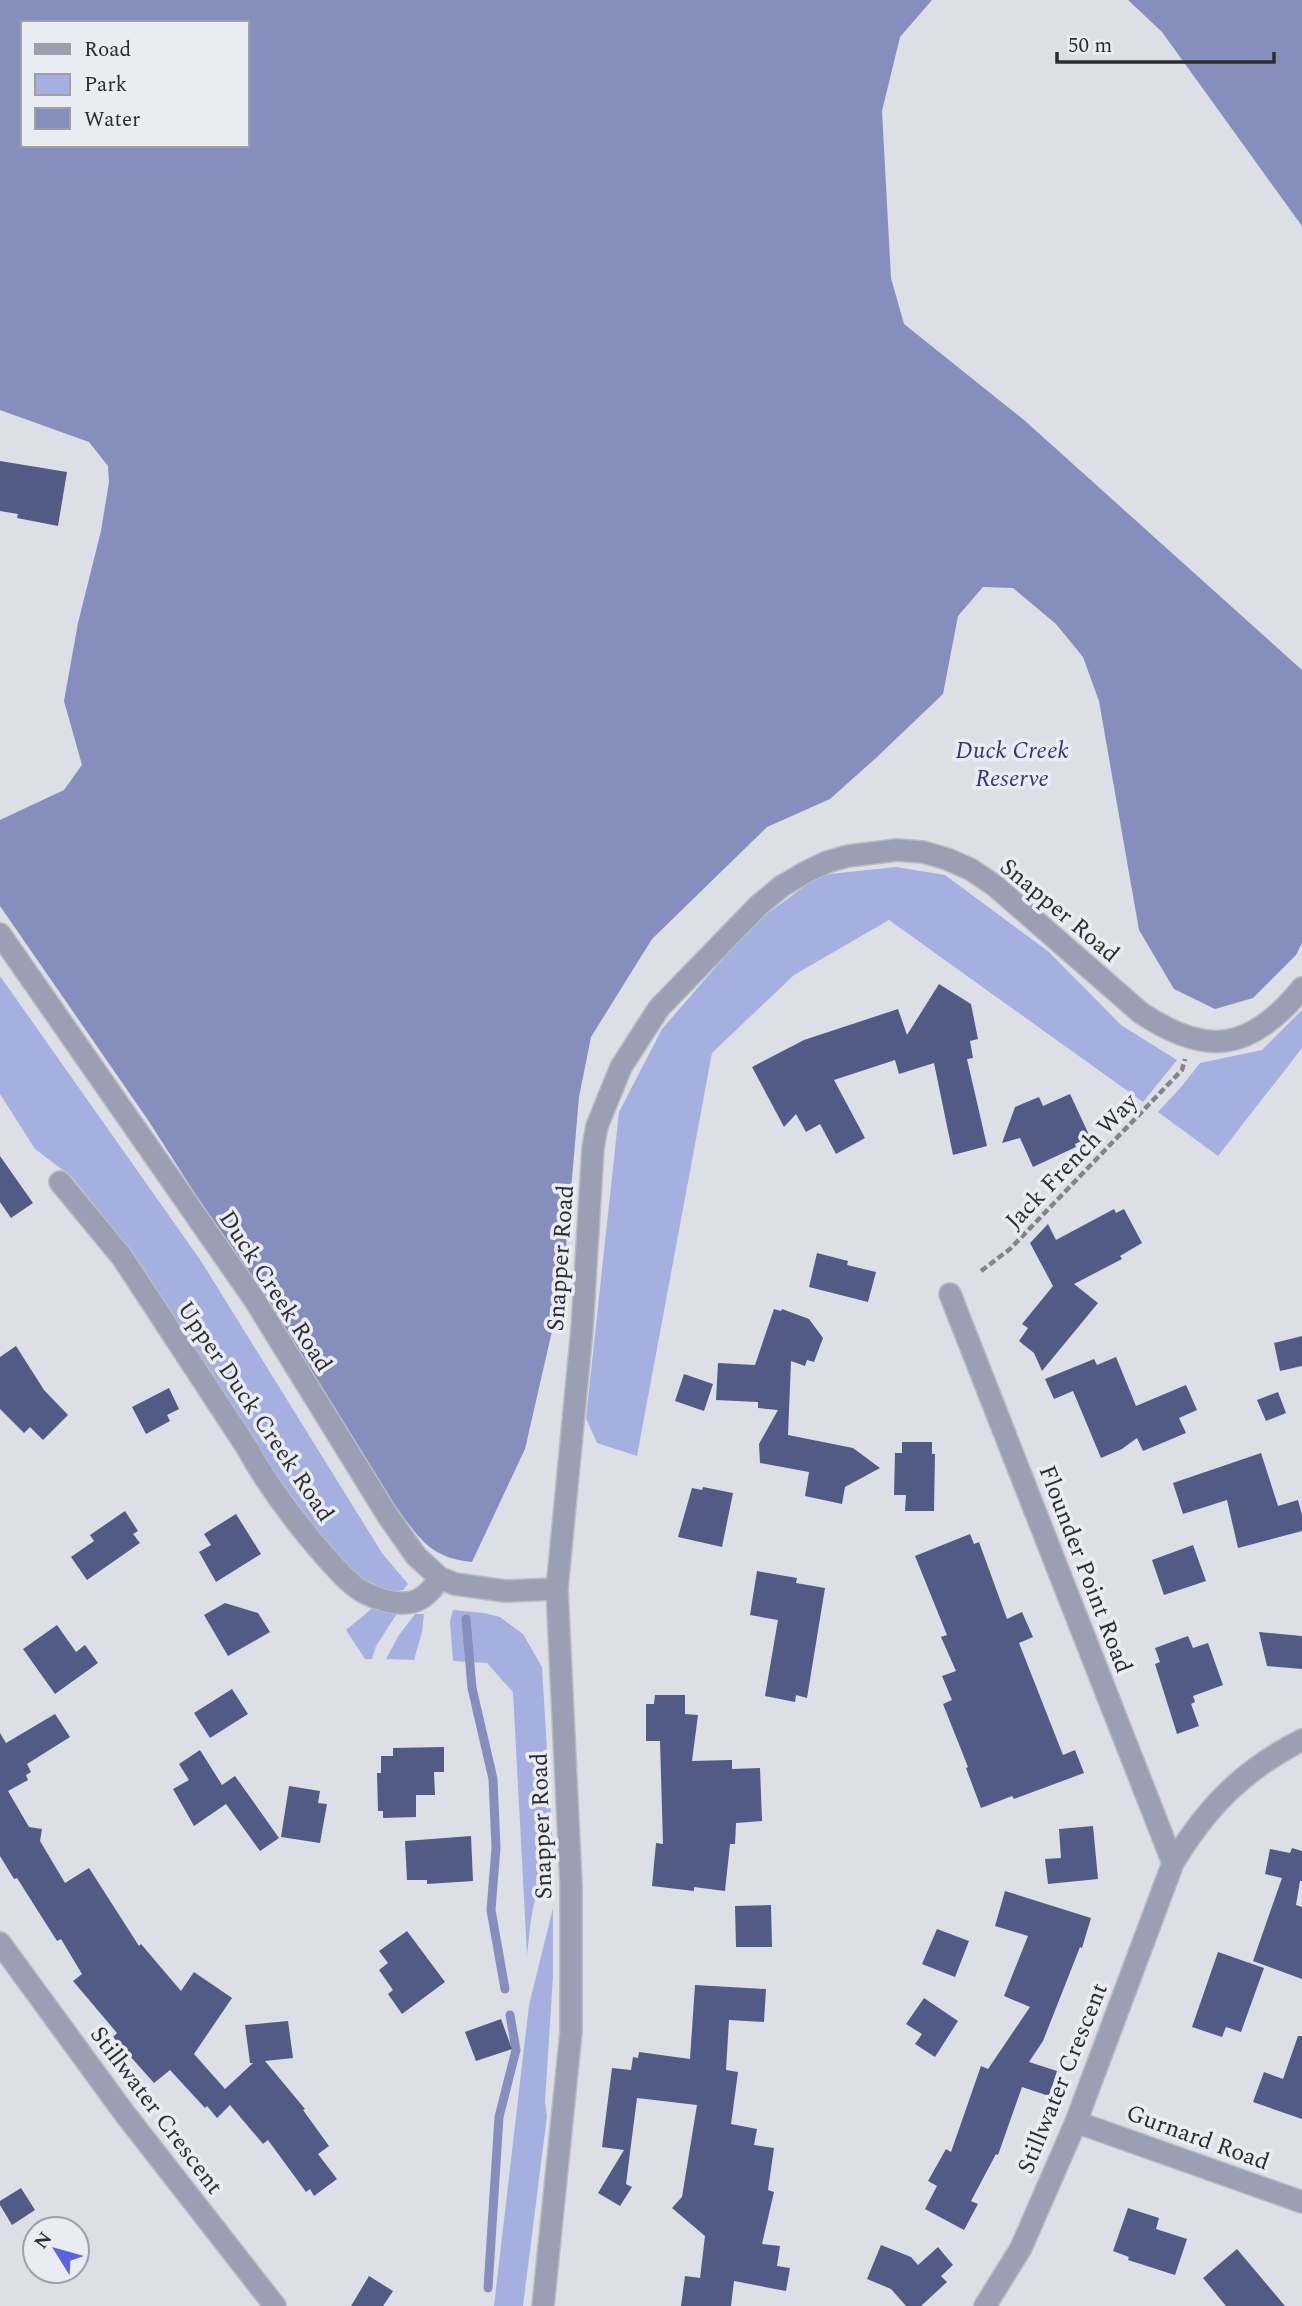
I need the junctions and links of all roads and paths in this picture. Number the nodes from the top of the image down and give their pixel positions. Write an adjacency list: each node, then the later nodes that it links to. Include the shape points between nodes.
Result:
1 (0, 934): 7 (street, Duck Creek Road, via 254,1299 404,1541)
2 (1302, 988): 8 (street, Snapper Road, via 1250,1033 1218,1043 1194,1040 1166,1030 1141,1013 994,885 947,859 923,852 872,852 827,862 782,886 659,1008 621,1067 597,1126)
3 (1182, 1070): 5 (path, Jack French Way, via 1010,1250)
4 (60, 1182): 7 (street, Upper Duck Creek Road, via 122,1256 261,1474 337,1569 359,1590 386,1601 412,1602 428,1594)
5 (981, 1271)
6 (950, 1294): 10 (street, Flounder Point Road)
7 (440, 1578): 8 (street, Duck Creek Road, via 505,1591)
8 (557, 1589): 15 (street, Snapper Road, via 570,1885 571,2032)
9 (1302, 1740): 10 (street, Stillwater Crescent, via 1273,1755 1228,1790)
10 (1172, 1863): 12 (street, Stillwater Crescent)
11 (0, 1943): 14 (street, Stillwater Crescent)
12 (1076, 2122): 13 (street, Gurnard Road); 16 (street, Stillwater Crescent, via 1021,2248)
13 (1302, 2202)
14 (275, 2306)
15 (543, 2306)
16 (985, 2306)

